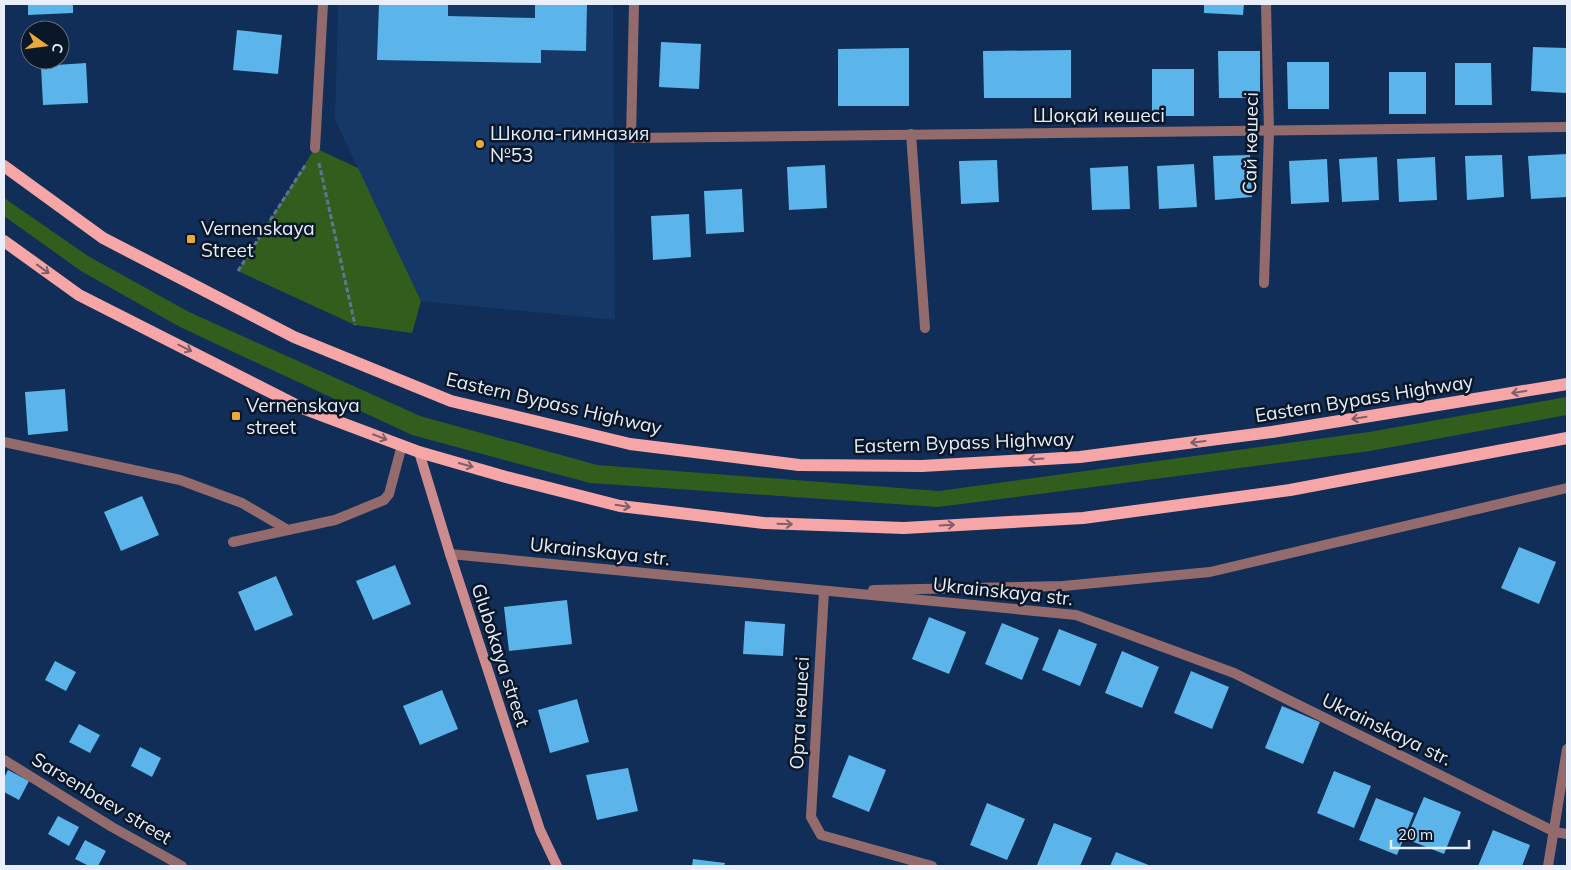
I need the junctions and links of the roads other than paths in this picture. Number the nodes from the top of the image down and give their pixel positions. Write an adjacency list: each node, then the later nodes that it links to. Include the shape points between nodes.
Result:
1 (323, 4): 7 (street)
2 (634, 4): 6 (street, Шоқай көшесі, via 632,138)
3 (1266, 4): 5 (street, Сай көшесі)
4 (1567, 127): 5 (street, Шоқай көшесі)
5 (1269, 132): 6 (street, Шоқай көшесі); 10 (street, Сай көшесі)
6 (911, 134): 11 (street)
7 (316, 148)
8 (4, 166): 12 (main road, Eastern Bypass Highway, one-way to 8, via 1272,432 1080,457 922,466 799,465 630,444 451,401 294,337 103,238)
9 (4, 241): 15 (main road, one-way to 15, via 79,295 302,408)
10 (1264, 284)
11 (925, 328)
12 (1567, 384)
13 (1567, 438): 16 (main road, one-way to 13, via 620,506 764,523 904,528 1083,518 1290,490)
14 (4, 442): 18 (street, via 180,480 242,502)
15 (402, 445): 16 (main road); 18 (street, via 389,494 384,500 335,520)
16 (419, 452): 20 (street, Glubokaya street)
17 (1567, 488): 21 (street, via 1210,572 1063,586)
18 (288, 530): 19 (street)
19 (233, 542)
20 (450, 554): 21 (street, Ukrainskaya str.); 27 (street, Glubokaya street, via 540,830)
21 (824, 591): 24 (street, Ukrainskaya str., via 1076,615 1234,673); 28 (street, Орта көшесі, via 811,817 821,835)
22 (1567, 749): 24 (street)
23 (4, 760): 26 (street, Sarsenbaev street)
24 (1555, 832): 25 (street, Ukrainskaya str.); 29 (street)
25 (1567, 834)
26 (182, 866)
27 (557, 866)
28 (932, 866)
29 (1548, 866)

